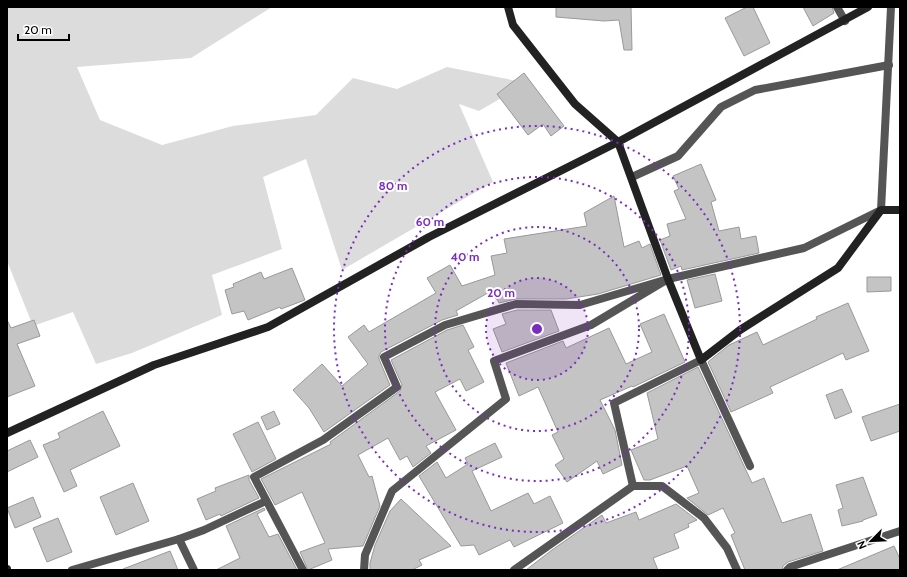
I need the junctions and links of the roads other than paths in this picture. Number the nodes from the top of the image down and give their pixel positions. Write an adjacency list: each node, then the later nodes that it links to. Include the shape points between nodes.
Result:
1 (508, 7): 7 (street, via 513,25 575,104)
2 (837, 7): 5 (street)
3 (868, 7): 5 (street)
4 (891, 7): 6 (street)
5 (845, 21): 7 (street)
6 (889, 65): 8 (street, via 755,90 721,107 678,156); 9 (street)
7 (618, 142): 8 (street); 13 (street, via 429,237 268,327 154,365)
8 (632, 177): 11 (street)
9 (881, 210): 10 (street); 11 (street, via 804,248); 12 (street, via 838,268 740,330)
10 (900, 210)
11 (668, 279): 12 (street); 16 (street, via 580,306 516,304 446,325 384,357 397,387 324,440 254,477); 22 (street, via 592,325 494,361 506,399 392,491 366,555)
12 (701, 360): 14 (street); 15 (street, via 614,403)
13 (7, 433)
14 (750, 466)
15 (633, 486): 23 (street); 24 (street, via 662,486 704,518 727,548)
16 (266, 500): 18 (street, via 204,530); 21 (street)
17 (900, 531): 25 (street)
18 (179, 539): 19 (street); 20 (street)
19 (72, 570)
20 (194, 570)
21 (303, 570)
22 (364, 570)
23 (514, 570)
24 (737, 570)
25 (787, 570)

